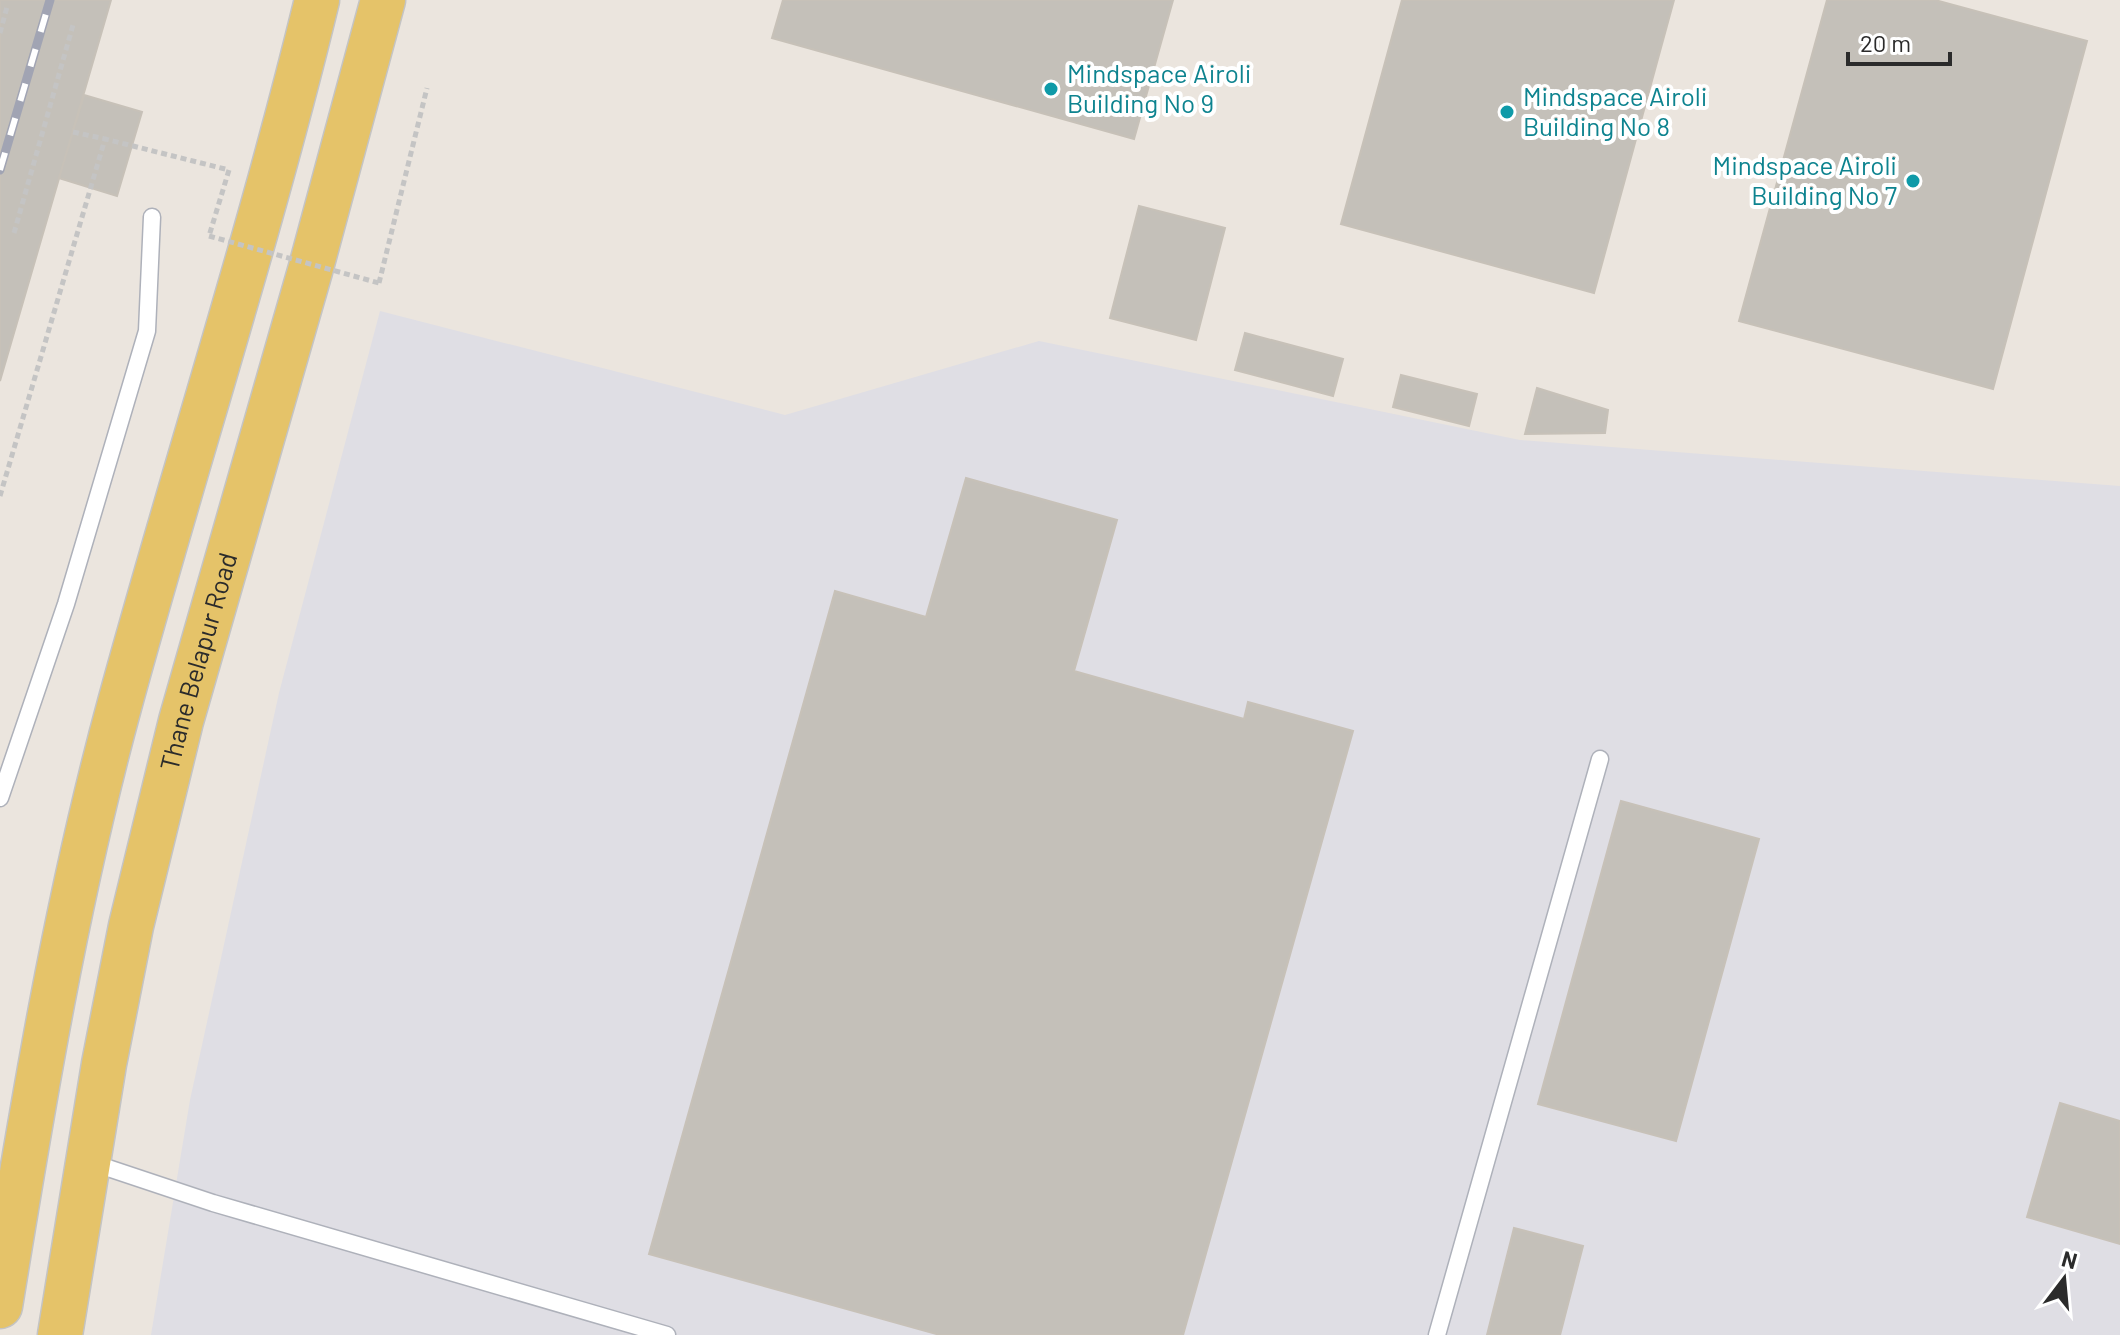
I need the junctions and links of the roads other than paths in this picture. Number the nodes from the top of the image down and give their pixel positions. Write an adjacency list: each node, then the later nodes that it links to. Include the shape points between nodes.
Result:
1 (317, 0): 7 (main road, via 116,720 68,912 19,1151)
2 (383, 0): 6 (main road, Thane Belapur Road, via 181,721 131,926)
3 (152, 217): 5 (lane, via 147,331 66,604)
4 (1600, 759): 10 (lane)
5 (0, 798)
6 (89, 1162): 8 (main road, Thane Belapur Road); 9 (lane)
7 (0, 1306)
8 (60, 1335)
9 (667, 1335)
10 (1437, 1335)

